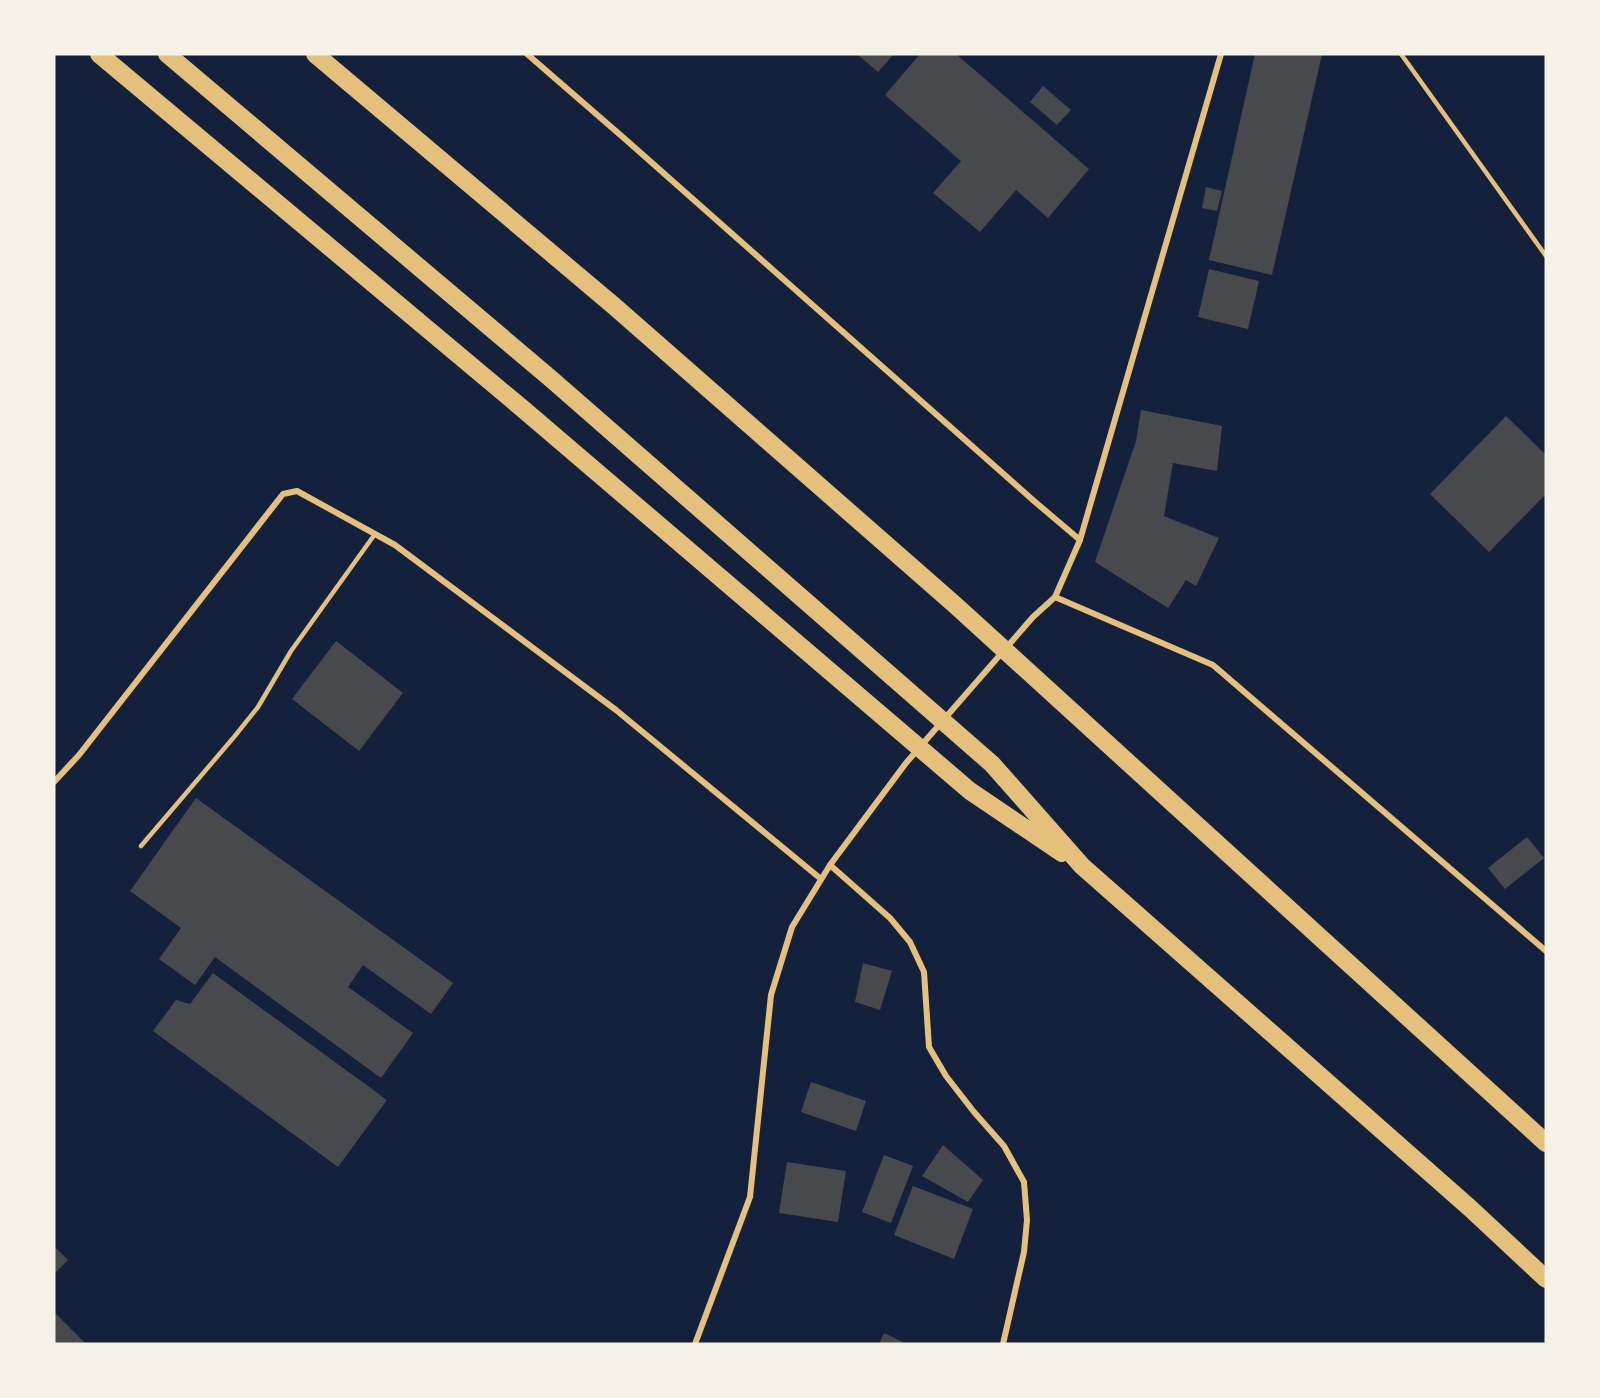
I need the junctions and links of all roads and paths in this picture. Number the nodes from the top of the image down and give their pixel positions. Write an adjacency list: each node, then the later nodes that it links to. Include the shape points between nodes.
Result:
1 (99, 54): 14 (highway, via 970,791)
2 (167, 54): 14 (highway, via 550,378 992,764)
3 (315, 54): 17 (highway, via 614,306 954,604)
4 (527, 54): 9 (street)
5 (1221, 54): 9 (street)
6 (1401, 54): 7 (lane)
7 (1546, 256)
8 (375, 534): 11 (street, via 297,491 283,494); 12 (lane, via 291,651 252,714); 15 (street, via 616,710)
9 (1080, 540): 10 (street)
10 (1055, 597): 13 (street, via 1033,617 906,763); 16 (street, via 1213,664)
11 (54, 782)
12 (141, 846)
13 (830, 865): 15 (street); 20 (street, via 890,918 910,942 924,972 929,1047 946,1076 1005,1146 1024,1182 1024,1252)
14 (1082, 866): 18 (highway)
15 (821, 879): 19 (street, via 792,927 771,995 750,1197)
16 (1546, 951)
17 (1546, 1143)
18 (1546, 1279)
19 (695, 1344)
20 (1003, 1344)

